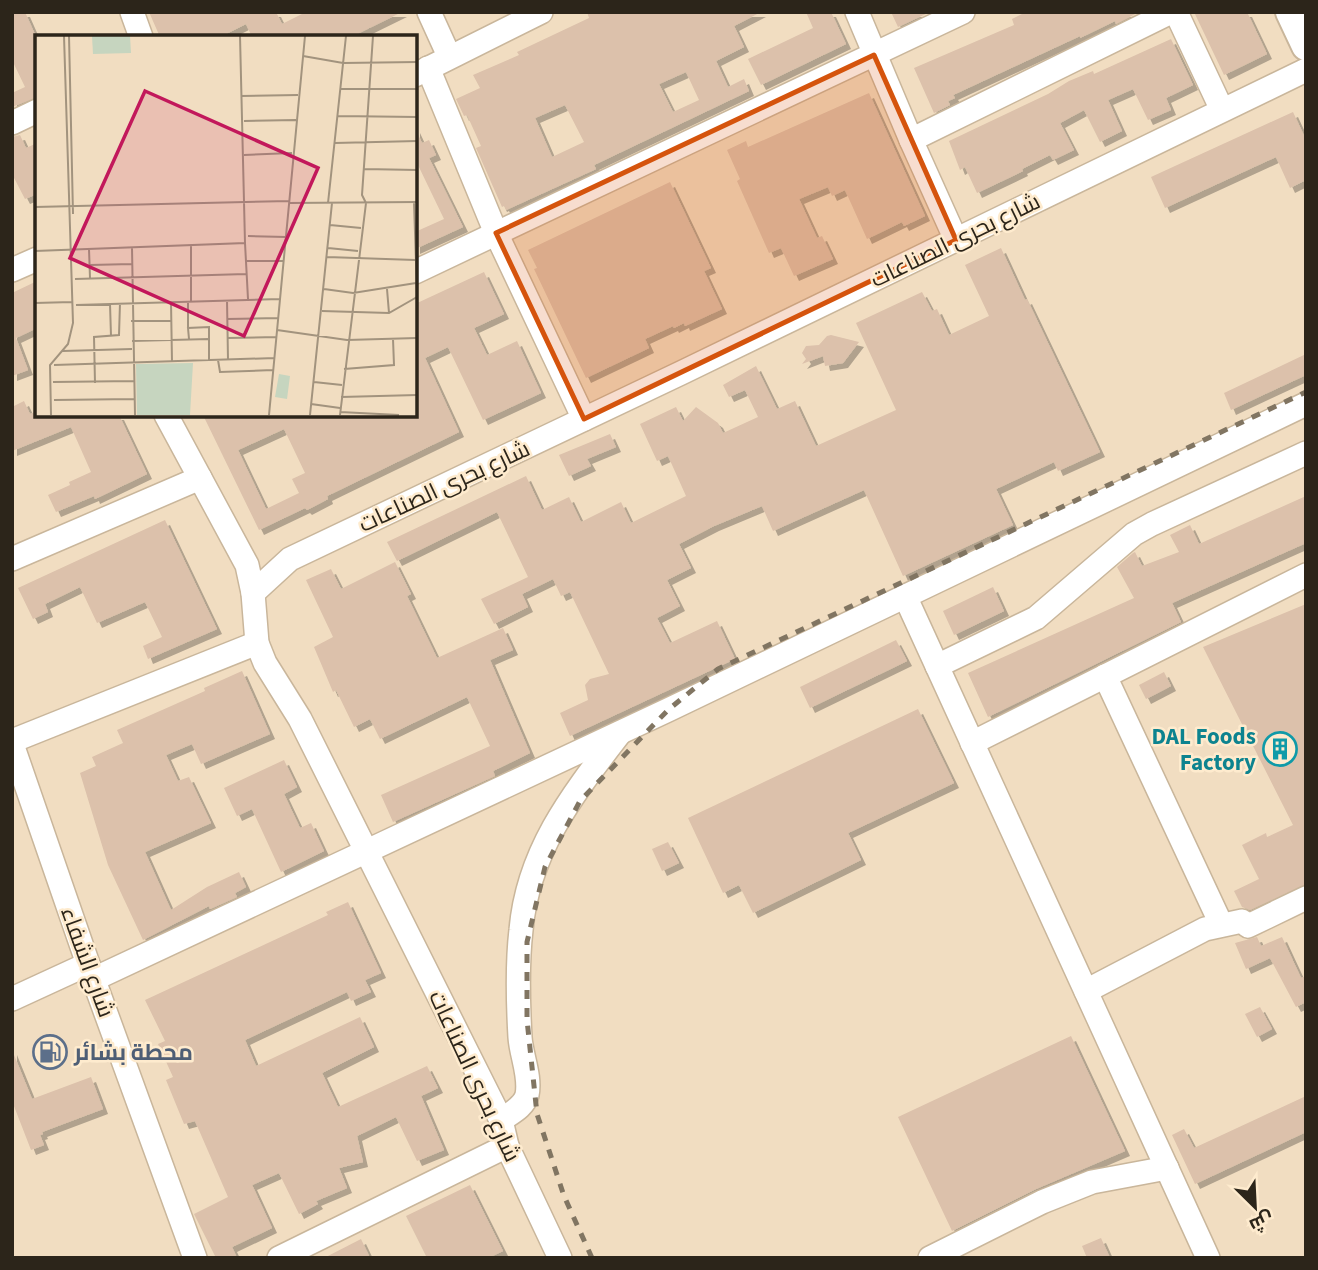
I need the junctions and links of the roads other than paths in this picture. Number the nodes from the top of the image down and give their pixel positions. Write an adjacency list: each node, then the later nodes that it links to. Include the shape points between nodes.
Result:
1 (132, 12): 8 (street)
2 (429, 12): 11 (street)
3 (541, 12): 11 (street)
4 (857, 12): 10 (street)
5 (963, 12): 10 (street)
6 (1174, 12): 14 (street); 17 (street)
7 (1290, 12): 9 (main road)
8 (140, 35)
9 (1306, 46)
10 (874, 55): 17 (street); 18 (street)
11 (449, 56): 13 (street)
12 (1306, 70): 14 (street, شارع بحرى الصناعات)
13 (422, 71): 18 (street)
14 (1223, 110): 19 (street, شارع بحرى الصناعات)
15 (35, 112): 16 (street)
16 (12, 123)
17 (911, 140): 19 (street)
18 (496, 233): 22 (street); 25 (street)
19 (956, 240): 25 (street, شارع بحرى الصناعات)
20 (35, 260): 21 (street)
21 (12, 270)
22 (416, 272)
23 (1306, 404): 31 (street)
24 (167, 416): 27 (street)
25 (584, 419): 30 (street, شارع بحرى الصناعات, via 290,559)
26 (1306, 453): 33 (street, via 1143,529 1036,618)
27 (200, 478): 28 (street); 30 (street, via 247,565)
28 (12, 559)
29 (1306, 575): 34 (street)
30 (253, 593): 32 (street, شارع بحرى الصناعات)
31 (905, 596): 33 (street); 35 (street)
32 (257, 643): 36 (street); 38 (street, شارع بحرى الصناعات)
33 (937, 666): 37 (street)
34 (1105, 676): 37 (street); 40 (street)
35 (622, 731): 38 (street); 44 (street, via 543,844 533,872 520,932 520,1038 527,1093 524,1103)
36 (12, 743): 41 (street, شارع الشفاء)
37 (972, 743): 42 (street)
38 (366, 850): 41 (street); 44 (street, شارع بحرى الصناعات)
39 (1306, 898): 40 (street, via 1248,926 1242,921)
40 (1221, 924): 42 (street)
41 (91, 972): 43 (street); 47 (street, شارع الشفاء)
42 (1086, 991): 46 (street)
43 (12, 999)
44 (501, 1120): 45 (street, شارع بحرى الصناعات)
45 (507, 1146): 48 (street); 49 (street, شارع بحرى الصناعات)
46 (1167, 1168): 50 (street, via 1092,1182); 51 (street)
47 (195, 1258)
48 (279, 1258)
49 (560, 1258)
50 (930, 1258)
51 (1208, 1258)

